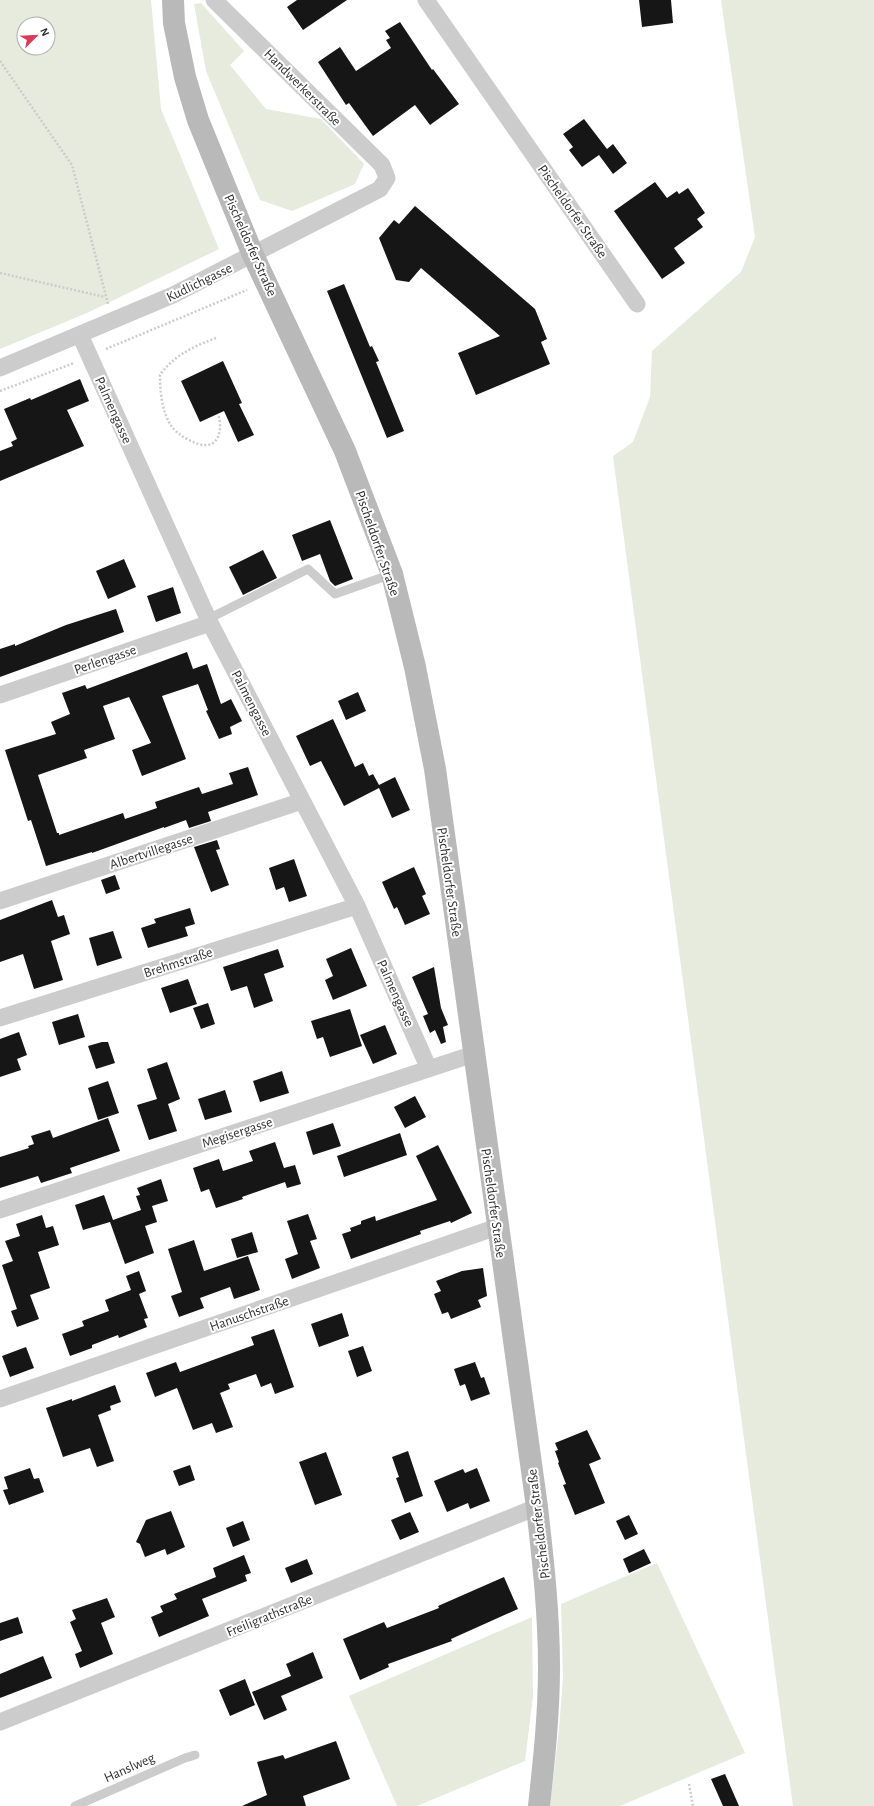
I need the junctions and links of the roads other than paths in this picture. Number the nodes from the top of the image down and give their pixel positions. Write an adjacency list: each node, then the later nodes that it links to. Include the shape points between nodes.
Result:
1 (173, 0): 5 (main road, Pischeldorfer Straße, via 174,23 185,77 198,120)
2 (214, 0): 4 (street, Handwerkerstraße, via 382,165)
3 (426, 0): 6 (street, Pischeldorfer Straße)
4 (387, 178): 5 (street, Kudlichgasse, via 380,189)
5 (253, 255): 7 (street, Kudlichgasse, via 173,295); 9 (main road, Pischeldorfer Straße, via 345,451)
6 (637, 304)
7 (80, 335): 8 (street, Kudlichgasse); 10 (street, Palmengasse)
8 (0, 368)
9 (392, 574): 10 (lane, via 335,594 308,569); 16 (main road, Pischeldorfer Straße, via 415,667 435,769)
10 (209, 621): 11 (street, Perlengasse); 12 (street, Palmengasse)
11 (0, 695)
12 (302, 801): 13 (street, Albertvillegasse); 14 (street, Palmengasse)
13 (0, 901)
14 (357, 906): 15 (street, Brehmstraße); 17 (street, Palmengasse)
15 (0, 1018)
16 (474, 1054): 17 (street, Megisergasse); 19 (main road, Pischeldorfer Straße)
17 (430, 1069): 18 (street, Megisergasse)
18 (0, 1210)
19 (497, 1228): 20 (street, Hanuschstraße); 21 (main road, Pischeldorfer Straße)
20 (0, 1399)
21 (537, 1506): 22 (street, Freiligrathstraße); 25 (main road, Pischeldorfer Straße, via 547,1604 549,1666 548,1721)
22 (0, 1722)
23 (195, 1755): 24 (lane, Hanslweg)
24 (75, 1806)
25 (539, 1806)

